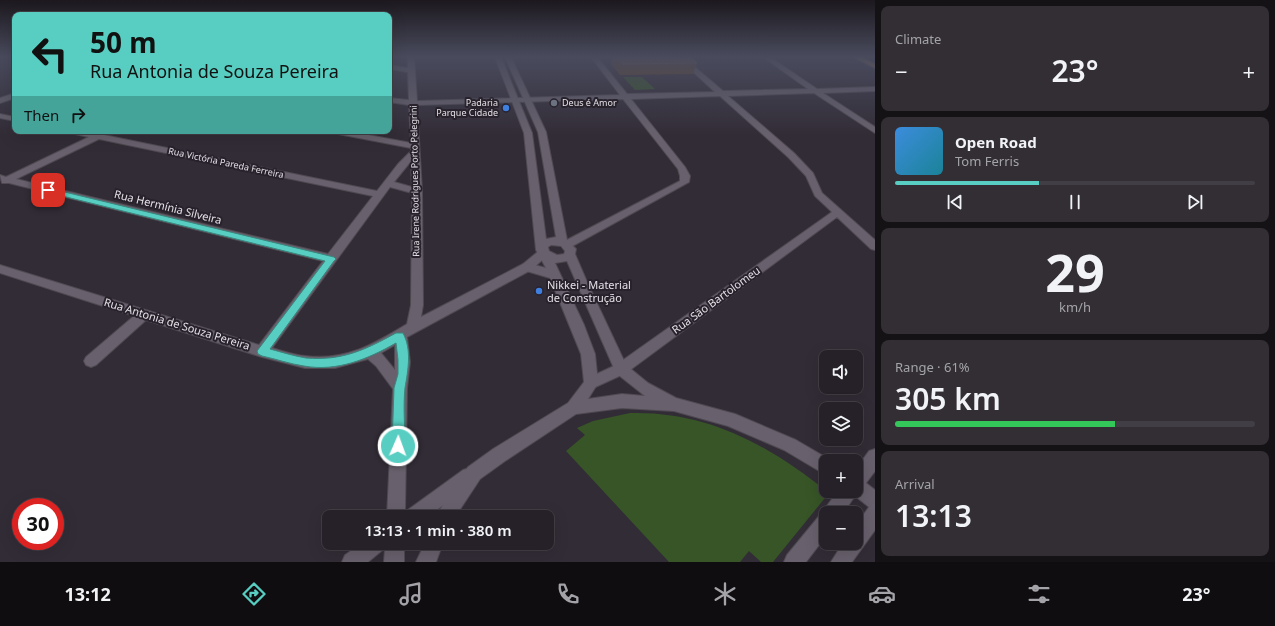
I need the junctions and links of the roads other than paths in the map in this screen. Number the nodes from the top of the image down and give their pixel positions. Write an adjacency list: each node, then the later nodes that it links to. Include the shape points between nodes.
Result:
1 (412, 83): 16 (street, Rua Irene Rodrigues Porto Pelegrini)
2 (510, 83): 12 (street)
3 (520, 83): 13 (street)
4 (614, 83): 11 (street)
5 (710, 83): 9 (street)
6 (805, 83): 8 (street)
7 (875, 89): 8 (street)
8 (816, 91): 9 (street); 19 (street)
9 (721, 93): 11 (street); 29 (street, via 791,155 810,175 818,194)
10 (12, 96): 15 (street)
11 (624, 96): 13 (street); 31 (street, via 682,169 684,182)
12 (516, 98): 13 (street); 16 (street); 32 (street, via 528,133)
13 (527, 98): 31 (street, via 542,132)
14 (392, 100): 16 (street)
15 (0, 101)
16 (413, 102): 24 (street, Rua Irene Rodrigues Porto Pelegrini)
17 (0, 116): 18 (street)
18 (12, 118)
19 (875, 131)
20 (87, 134): 23 (street, Rua Victória Pareda Ferreira)
21 (101, 134): 23 (street)
22 (346, 134): 24 (street)
23 (97, 136): 25 (street); 28 (street, Rua Victória Pareda Ferreira)
24 (415, 149): 26 (street); 27 (street, Rua Irene Rodrigues Porto Pelegrini)
25 (2, 181): 33 (street, Rua Hermínia Silveira)
26 (389, 184): 27 (street); 28 (street)
27 (417, 191): 37 (street, Rua Irene Rodrigues Porto Pelegrini)
28 (380, 195): 33 (street)
29 (838, 212): 30 (street); 45 (street, Rua São Bartolomeu)
30 (875, 246)
31 (566, 247): 32 (street, via 547,242 542,246); 32 (street, via 568,257 560,259); 45 (street)
32 (544, 253): 34 (street); 36 (street)
33 (331, 259): 42 (street)
34 (527, 268): 36 (street); 39 (street)
35 (0, 269): 38 (street, Rua Antonia de Souza Pereira)
36 (555, 275): 46 (street, via 588,354)
37 (417, 305): 39 (street); 40 (street, Rua Irene Rodrigues Porto Pelegrini)
38 (144, 314): 42 (street, Rua Antonia de Souza Pereira); 44 (street)
39 (434, 316): 40 (street)
40 (413, 327): 41 (street)
41 (400, 336): 43 (street, Rua Antonia de Souza Pereira); 47 (street, via 404,360)
42 (262, 351): 43 (street, Rua Antonia de Souza Pereira, via 305,362 335,362)
43 (370, 352): 47 (street, via 381,362)
44 (91, 362)
45 (621, 369): 46 (street, Rua São Bartolomeu); 48 (street, via 643,387)
46 (591, 383): 49 (street)
47 (400, 388): 58 (street)
48 (674, 404): 49 (street, via 622,401); 51 (street, via 730,419 790,445)
49 (573, 408): 52 (street)
50 (875, 457): 53 (street)
51 (819, 463)
52 (474, 473): 59 (street); 60 (street)
53 (863, 473)
54 (863, 492): 56 (street)
55 (844, 498): 57 (street)
56 (875, 501)
57 (838, 506)
58 (396, 510)
59 (421, 510)
60 (450, 510)
61 (875, 514): 63 (street)
62 (819, 530): 71 (street)
63 (863, 531)
64 (368, 550): 68 (street)
65 (395, 550): 69 (street)
66 (431, 550): 70 (street)
67 (849, 550): 72 (street)
68 (352, 562)
69 (394, 562)
70 (426, 562)
71 (794, 562)
72 (841, 562)

